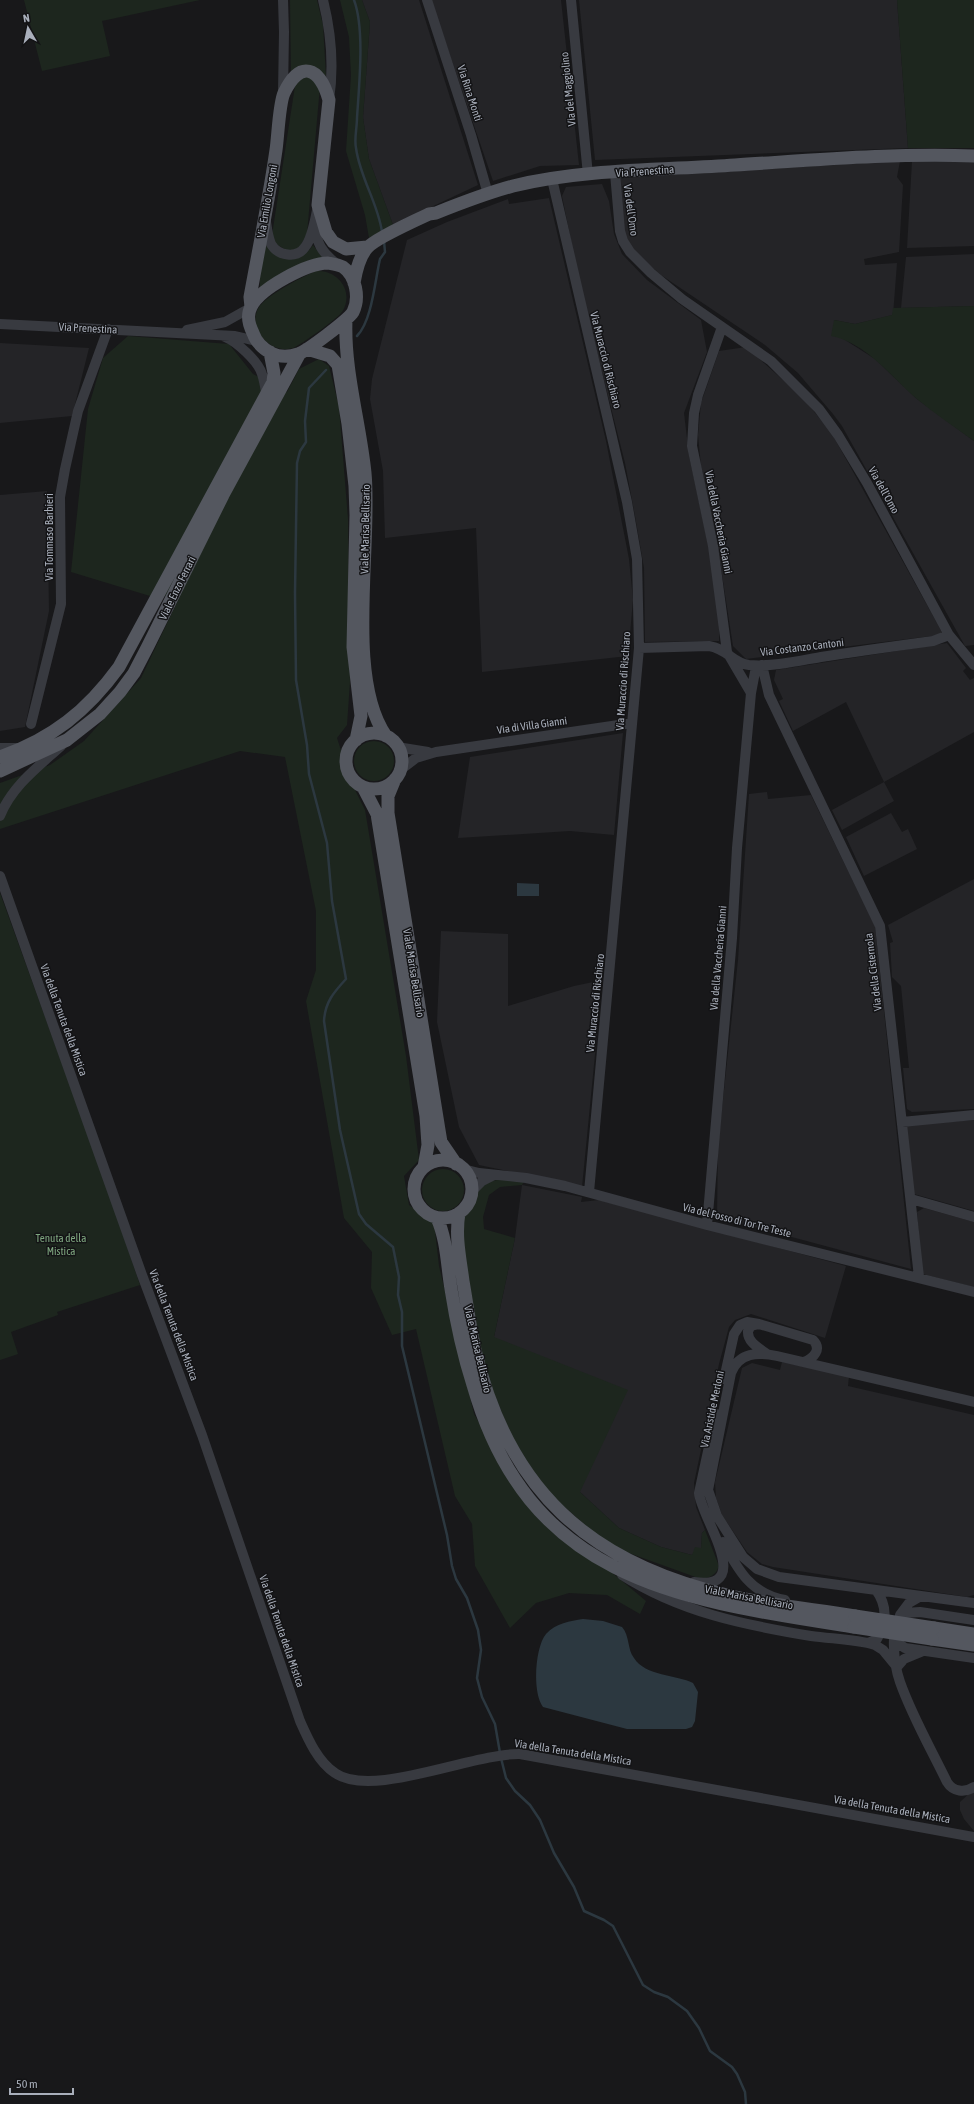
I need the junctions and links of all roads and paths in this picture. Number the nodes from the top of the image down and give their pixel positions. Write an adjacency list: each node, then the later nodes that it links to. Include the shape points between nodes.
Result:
1 (282, 0): 5 (street, Via Emilio Longoni)
2 (323, 0): 6 (street, Via Emilio Longoni, via 329,24 332,76)
3 (427, 0): 11 (street, Via Rina Monti)
4 (571, 0): 9 (street, Via del Maggiolino)
5 (283, 95): 6 (main road, Via Emilio Longoni, via 294,78 304,72 312,72 319,76 324,84); 13 (main road, Via Emilio Longoni)
6 (329, 100): 12 (main road, Via Emilio Longoni)
7 (974, 156): 8 (main road, Via Prenestina, via 828,159)
8 (615, 173): 9 (main road, Via Prenestina); 21 (street, Via dell'Omo, via 620,231 625,245 651,274)
9 (588, 175): 10 (main road, Via Prenestina)
10 (552, 179): 11 (main road, Via Prenestina, via 512,186); 30 (street, Via Muraccio di Rischiaro, via 638,559)
11 (488, 194): 15 (main road, Via Prenestina, via 436,214 429,214)
12 (318, 205): 14 (street); 15 (main road, Via Emilio Longoni, via 326,232 333,242 346,248)
13 (265, 215): 14 (street, via 271,244 278,251 290,255 301,252 306,246); 18 (main road, Via Emilio Longoni, via 250,297)
14 (314, 220): 16 (street, via 320,248 328,258)
15 (367, 247): 17 (main road, via 358,265)
16 (339, 265): 17 (main road); 18 (main road, via 320,264 299,271 264,293)
17 (354, 283): 19 (main road, via 356,300)
18 (251, 307): 23 (street, Via Prenestina, via 218,325); 25 (main road, via 249,323)
19 (346, 320): 26 (main road); 40 (main road, Viale Marisa Bellisario, via 347,354 365,474 365,668 370,706)
20 (0, 324): 22 (street, Via Prenestina)
21 (722, 327): 29 (street, Via dell'Omo, via 749,344 796,384 819,409 871,489); 31 (street, Via della Vaccheria Gianni, via 694,413 692,446 713,546)
22 (108, 329): 23 (street, Via Prenestina); 39 (street, Via Tommaso Barbieri, via 78,411 65,469 60,497 61,604)
23 (175, 332): 24 (street, Via Prenestina)
24 (221, 336): 25 (street, Via Prenestina, via 235,336); 28 (street, via 242,348 258,367)
25 (256, 342): 27 (main road)
26 (303, 351): 27 (main road, via 283,356); 41 (main road, Viale Enzo Ferrari, via 223,495 134,673 100,714); 42 (main road, Viale Marisa Bellisario, via 330,356 338,365 353,459 356,515 353,647 361,716)
27 (270, 352): 28 (main road, Viale Enzo Ferrari, via 274,379)
28 (266, 392): 45 (main road, Viale Enzo Ferrari, via 119,667 82,710 62,726)
29 (949, 635): 33 (street, Via dell'Omo); 34 (street, Via Costanzo Cantoni, via 933,641)
30 (639, 648): 31 (street, Via Costanzo Cantoni, via 709,646); 38 (street, Via Muraccio di Rischiaro)
31 (727, 652): 34 (street, Via Costanzo Cantoni, via 737,662); 37 (street, Via della Vaccheria Gianni)
32 (974, 652): 33 (street)
33 (963, 653): 35 (street, Via dell'Omo)
34 (762, 665): 36 (street, Via della Cisternola); 37 (street, Via della Vaccheria Gianni, via 756,672)
35 (974, 666)
36 (767, 691): 37 (street); 54 (street, Via della Cisternola, via 880,926)
37 (751, 693): 64 (street, Via della Vaccheria Gianni)
38 (632, 723): 46 (street, Via di Villa Gianni); 59 (street, Via Muraccio di Rischiaro)
39 (30, 724)
40 (386, 736): 42 (main road, via 372,733); 43 (main road)
41 (67, 740): 48 (main road, Viale Enzo Ferrari); 51 (street, via 23,780 7,801)
42 (356, 740): 50 (main road, via 347,752 346,764 350,775)
43 (397, 747): 46 (street, Via di Villa Gianni); 49 (main road, via 401,759)
44 (0, 748): 45 (street)
45 (24, 748): 47 (main road, Viale Enzo Ferrari)
46 (436, 752): 49 (street, Via di Villa Gianni, via 416,758)
47 (0, 757)
48 (0, 771)
49 (397, 775): 50 (main road, via 389,785 380,788); 55 (main road, Viale Marisa Bellisario, via 387,802 389,821 441,1142)
50 (363, 787): 56 (main road, Viale Marisa Bellisario, via 377,814 425,1108 428,1145)
51 (0, 816)
52 (0, 876): 89 (street, Via della Tenuta della Mistica, via 199,1428 294,1703 308,1738 331,1770 342,1777 355,1780 395,1779 500,1755 520,1754)
53 (974, 1115): 54 (street)
54 (902, 1122): 60 (street, Via della Cisternola)
55 (460, 1166): 56 (main road, via 440,1160); 57 (street, Via del Fosso di Tor Tre Teste); 58 (main road, via 470,1180)
56 (424, 1167): 63 (main road, via 418,1174 413,1192 421,1208)
57 (494, 1175): 58 (street, via 482,1181); 59 (street, Via del Fosso di Tor Tre Teste, via 526,1178)
58 (472, 1192): 61 (main road)
59 (589, 1192): 64 (street, Via del Fosso di Tor Tre Teste)
60 (911, 1199): 62 (street); 65 (street, Via della Cisternola)
61 (459, 1213): 63 (main road); 73 (main road, Viale Marisa Bellisario, via 457,1240 478,1364 495,1413 516,1457 542,1494 573,1524 617,1553)
62 (974, 1217)
63 (437, 1218): 72 (main road, Viale Marisa Bellisario, via 444,1238 455,1312 468,1370 488,1430 503,1461 529,1498 564,1536)
64 (707, 1225): 65 (street, Via del Fosso di Tor Tre Teste)
65 (918, 1277): 66 (street, Via del Fosso di Tor Tre Teste)
66 (974, 1292)
67 (759, 1324): 68 (street, via 750,1328 748,1336); 69 (street, via 813,1340 817,1345 817,1351 812,1358); 73 (street, via 745,1322 734,1334 699,1487 701,1506 723,1555 724,1572 718,1579 707,1583)
68 (767, 1354): 69 (street, Via Aristide Merloni); 71 (street, Via Aristide Merloni, via 755,1353 746,1356 738,1360 733,1368)
69 (804, 1362): 70 (street, Via Aristide Merloni)
70 (974, 1402)
71 (708, 1490): 74 (street, Via Aristide Merloni, via 724,1529 743,1557 755,1568 779,1577); 78 (street, via 708,1507 712,1517 733,1562 750,1584 774,1598 828,1607)
72 (588, 1553): 78 (main road, Viale Marisa Bellisario, via 641,1580 699,1600 754,1611); 83 (street, Viale Marisa Bellisario, via 645,1589 700,1613 754,1626)
73 (671, 1578): 78 (main road, Viale Marisa Bellisario, via 728,1595)
74 (876, 1590): 75 (street, Via Aristide Merloni); 83 (street, via 885,1607 883,1626 878,1639)
75 (921, 1596): 76 (street, Via Aristide Merloni); 77 (street, via 909,1603)
76 (974, 1603)
77 (900, 1615): 79 (street, via 916,1612); 82 (street)
78 (852, 1619): 80 (main road, Viale Marisa Bellisario, bridge)
79 (974, 1620)
80 (933, 1633): 81 (main road, Viale Marisa Bellisario); 84 (main road, Viale Marisa Bellisario)
81 (974, 1634)
82 (894, 1636): 85 (street, via 903,1647); 87 (street)
83 (868, 1643): 87 (street, via 883,1650)
84 (974, 1645)
85 (924, 1651): 86 (street); 87 (street, via 906,1657)
86 (974, 1658)
87 (897, 1667): 88 (street, via 901,1686 947,1782 954,1789 965,1791)
88 (974, 1787)
89 (974, 1837)

